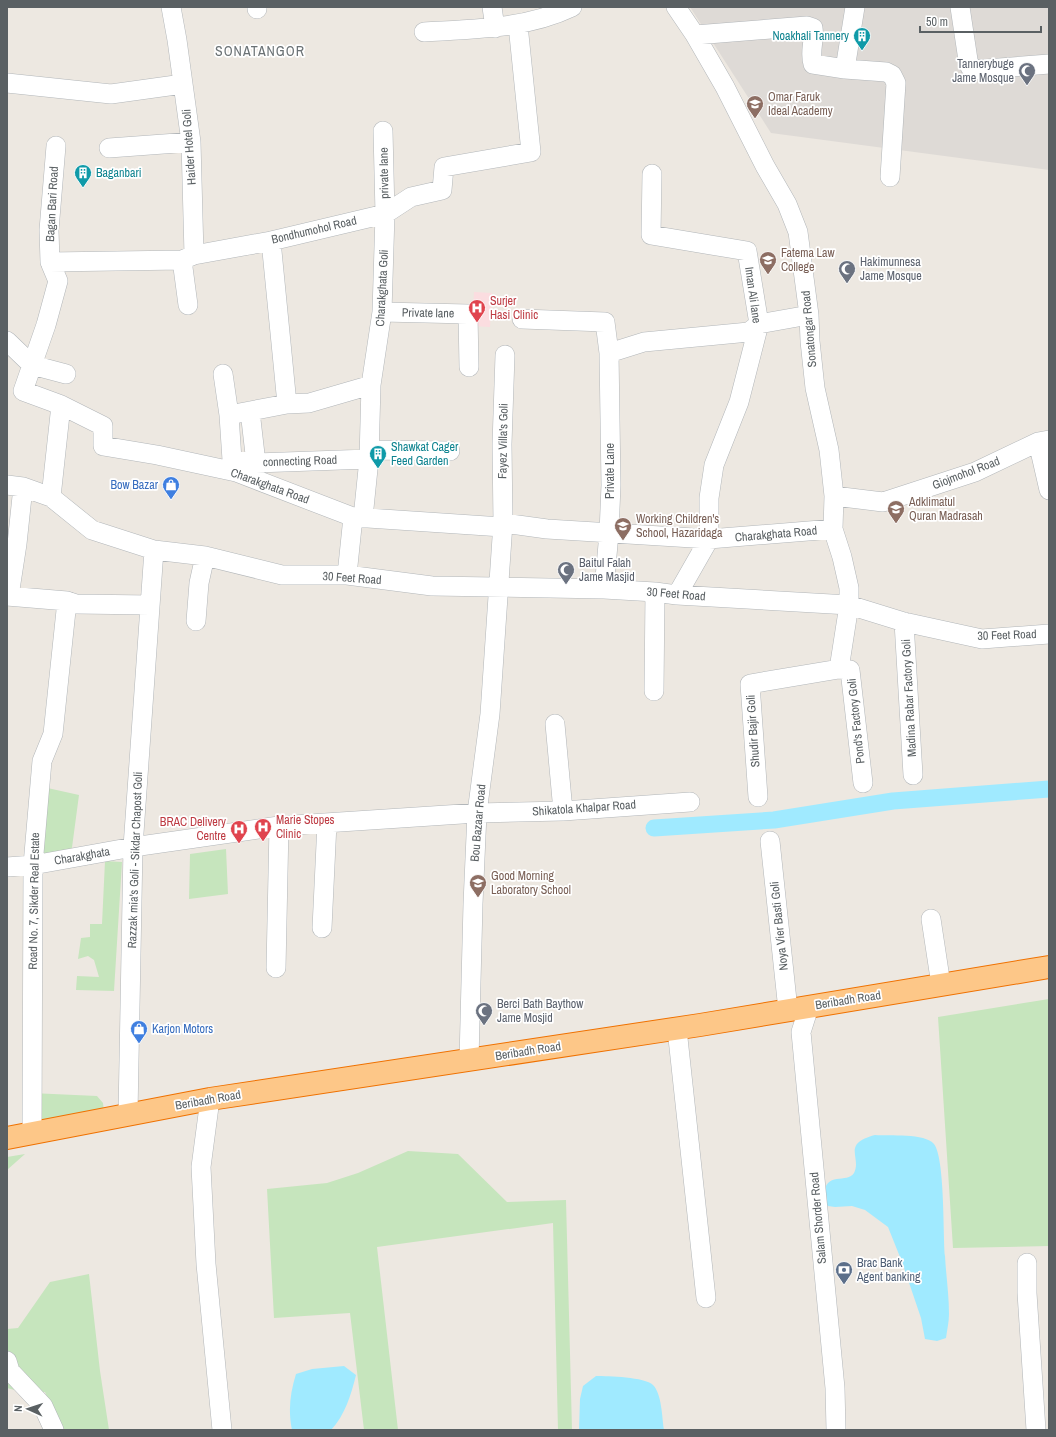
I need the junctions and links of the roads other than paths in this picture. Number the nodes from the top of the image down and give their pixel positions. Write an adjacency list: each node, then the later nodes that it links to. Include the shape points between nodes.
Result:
1 (170, 7): 14 (street, Haider Hotel Goli)
2 (492, 7): 8 (street)
3 (572, 7): 7 (street)
4 (855, 7): 12 (street)
5 (960, 7): 11 (street, via 968,60 974,70)
6 (679, 11): 10 (street, Sonatongar Road)
7 (518, 25): 8 (street); 21 (street, Bondhumohol Road, via 532,152 444,166 442,190 411,197)
8 (495, 28): 9 (street)
9 (424, 32)
10 (695, 35): 12 (street, via 807,26 813,28 814,34 811,60 813,64); 27 (street, Sonatongar Road, via 787,204 798,232)
11 (1049, 64)
12 (845, 69): 20 (street, via 886,72 892,75 896,83)
13 (7, 83): 14 (street, via 110,94)
14 (183, 84): 16 (street, Haider Hotel Goli)
15 (383, 132): 21 (street, private lane)
16 (191, 142): 18 (street); 23 (street, Haider Hotel Goli)
17 (56, 146): 24 (street, Bagan Bari Road, via 49,230)
18 (109, 148)
19 (652, 174): 29 (street, Iman Ali lane, via 650,235 747,251)
20 (890, 176)
21 (385, 214): 22 (street, Bondhumohol Road); 26 (street, Charakghata Goli)
22 (271, 241): 23 (street, Bondhumohol Road); 39 (street)
23 (188, 257): 24 (street, Bondhumohol Road); 25 (street)
24 (50, 262): 33 (street, via 58,281)
25 (188, 306)
26 (382, 312): 34 (street, Private lane, via 468,314); 37 (street, Charakghata Goli)
27 (810, 315): 29 (street); 49 (street, Sonatongar Road, via 815,388 830,450)
28 (522, 319): 31 (street, Private Lane, via 605,322)
29 (759, 324): 31 (street, via 749,332 644,342); 55 (street, Iman Ali lane, via 739,402 714,465)
30 (7, 341): 33 (street)
31 (609, 353): 54 (street, Private Lane)
32 (505, 355): 52 (street, Fayez Villa's Goli)
33 (32, 365): 35 (street); 38 (street, via 23,391)
34 (470, 367)
35 (66, 374)
36 (223, 374): 41 (street)
37 (371, 385): 39 (street, via 309,403); 44 (street, Charakghata Goli)
38 (61, 405): 46 (street, Charakghata Road, via 103,426 103,446); 50 (street)
39 (280, 405): 40 (street)
40 (250, 411): 41 (street); 45 (street)
41 (229, 415): 46 (street)
42 (1044, 441): 48 (street); 49 (street, Giojmohol Road, via 975,472 883,502)
43 (450, 451): 44 (street, connecting Road)
44 (369, 455): 45 (street, connecting Road); 51 (street, Charakghata Goli)
45 (256, 463): 46 (street, connecting Road)
46 (234, 466): 51 (street, Charakghata Road)
47 (15, 486): 50 (street, 30 Feet Road); 63 (street, via 17,544)
48 (1049, 490)
49 (834, 496): 53 (street, Sonatongar Road)
50 (50, 497): 56 (street, 30 Feet Road, via 92,530)
51 (358, 518): 52 (street, Charakghata Road); 58 (street)
52 (503, 525): 54 (street, Charakghata Road); 59 (street)
53 (833, 530): 55 (street, Charakghata Road); 66 (street, Sonatongar Road, via 849,588)
54 (609, 533): 55 (street, Charakghata Road); 60 (street, Private Lane)
55 (709, 539): 62 (street)
56 (154, 550): 57 (street, 30 Feet Road); 65 (street, Razzak mia's Goli - Sikdar Chapost Goli)
57 (205, 556): 58 (street, 30 Feet Road, via 282,575); 67 (street, via 199,583)
58 (348, 575): 59 (street, 30 Feet Road, via 432,586)
59 (499, 586): 60 (street, 30 Feet Road); 78 (street, Bou Bazaar Road, via 490,714)
60 (604, 589): 61 (street, 30 Feet Road)
61 (655, 592): 62 (street, 30 Feet Road); 71 (street)
62 (677, 595): 66 (street, 30 Feet Road)
63 (8, 596): 64 (street)
64 (67, 600): 65 (street, via 76,604); 83 (street, Road No. 7, Sikder Real Estate, via 53,734 42,761)
65 (150, 605): 82 (street, Razzak mia's Goli - Sikdar Chapost Goli)
66 (849, 605): 68 (street, 30 Feet Road); 70 (street, Sonatongar Road)
67 (196, 621)
68 (904, 622): 69 (street, 30 Feet Road, via 982,639); 73 (street, Madina Rabar Factory Goli)
69 (1049, 634)
70 (839, 669): 74 (street, Pond's Factory Goli, via 850,670); 75 (street, Shudir Bajir Goli, via 750,684)
71 (654, 691)
72 (555, 724): 77 (street)
73 (913, 775)
74 (863, 783)
75 (758, 797)
76 (690, 802): 77 (street, Shikatola Khalpar Road)
77 (563, 812): 78 (street, Shikatola Khalpar Road)
78 (477, 813): 79 (street, Shikatola Khalpar Road); 93 (street, Bou Bazaar Road)
79 (327, 823): 80 (street, Charakghata); 86 (street)
80 (279, 826): 82 (street, Charakghata); 88 (street)
81 (770, 841): 91 (street, Noya Vier Basti Goli)
82 (133, 847): 83 (street, Charakghata); 95 (street, Razzak mia's Goli - Sikdar Chapost Goli)
83 (33, 865): 84 (street, Charakghata); 96 (street, Road No. 7, Sikder Real Estate)
84 (7, 867)
85 (931, 919): 89 (street)
86 (322, 928)
87 (1049, 967): 89 (highway, Beribadh Road)
88 (276, 968)
89 (941, 985): 90 (highway, Beribadh Road)
90 (809, 1007): 91 (highway, Beribadh Road); 103 (street, Salam Shorder Road, via 801,1032 835,1388)
91 (788, 1010): 92 (highway, Beribadh Road)
92 (677, 1029): 93 (highway, Beribadh Road); 99 (street)
93 (469, 1060): 94 (highway, Beribadh Road)
94 (210, 1099): 95 (highway, Beribadh Road); 102 (street, via 201,1167 206,1264)
95 (128, 1114): 96 (highway, Beribadh Road)
96 (32, 1133): 97 (highway, Beribadh Road)
97 (7, 1138)
98 (1027, 1263): 104 (street)
99 (706, 1298)
100 (8, 1368): 101 (street, via 43,1406)
101 (54, 1430)
102 (222, 1430)
103 (836, 1430)
104 (1036, 1430)

